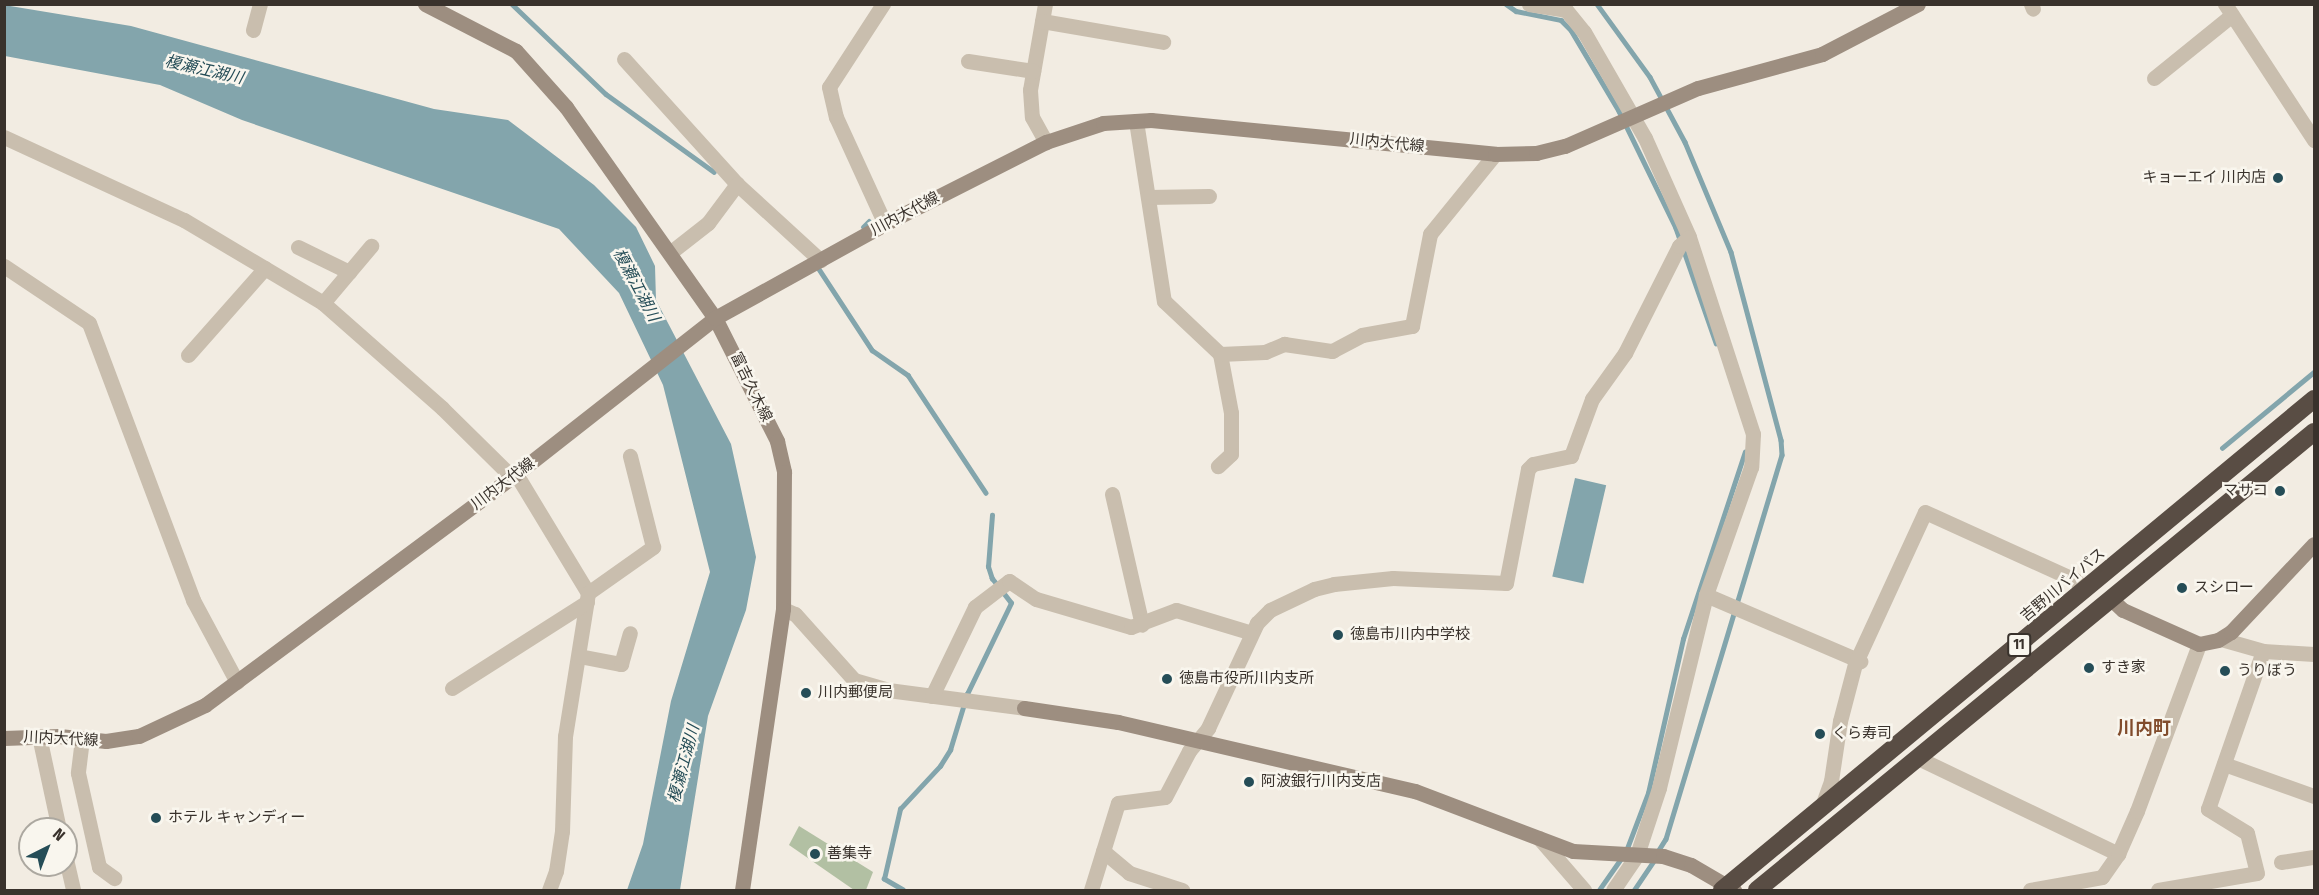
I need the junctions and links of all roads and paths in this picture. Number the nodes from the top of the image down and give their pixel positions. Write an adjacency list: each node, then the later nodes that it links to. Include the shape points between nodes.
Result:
1 (260, 4): 9 (street)
2 (425, 4): 28 (main road, 富吉久木線, via 516,51 566,106)
3 (883, 4): 24 (street, via 828,87 836,117)
4 (1045, 4): 8 (street)
5 (1529, 4): 15 (street, via 1566,10 1584,32)
6 (1918, 4): 15 (main road, 川内大代線, via 1822,54 1664,102)
7 (2228, 10): 14 (street); 18 (street)
8 (1042, 21): 10 (street); 13 (street)
9 (253, 30)
10 (1163, 42)
11 (624, 59): 21 (street)
12 (968, 61): 13 (street)
13 (1033, 71): 19 (street, via 1032,117)
14 (2154, 78)
15 (1627, 118): 20 (main road, 川内大代線, via 1565,146 1536,153); 25 (street)
16 (1136, 121): 19 (main road, 川内大代線, via 1103,123); 20 (main road, 川内大代線); 23 (street)
17 (4, 137): 31 (street, via 141,197)
18 (2314, 140)
19 (1046, 142): 24 (main road, 川内大代線)
20 (1495, 154): 35 (street, via 1430,234 1412,326 1362,335 1332,351 1284,344 1265,352)
21 (737, 184): 28 (street, via 708,223); 29 (street)
22 (1209, 196): 23 (street)
23 (1148, 197): 35 (street, via 1164,301)
24 (885, 224): 29 (main road, 川内大代線)
25 (1684, 241): 45 (street, via 1753,434 1751,467); 51 (street, via 1625,353 1592,399 1571,456 1533,464 1528,469 1506,583 1394,578 1334,584 1280,604 1263,615)
26 (371, 246): 32 (street)
27 (298, 247): 32 (street)
28 (671, 252): 34 (main road, 富吉久木線)
29 (820, 260): 34 (main road, 川内大代線)
30 (4, 266): 58 (street, via 89,323 193,600)
31 (265, 268): 33 (street); 36 (street)
32 (349, 272): 33 (street)
33 (323, 303): 41 (street)
34 (715, 318): 41 (main road, 川内大代線); 48 (main road, 富吉久木線, via 777,441 784,472)
35 (1220, 354): 40 (street, via 1231,413 1231,454)
36 (188, 355)
37 (2314, 399): 44 (highway, 吉野川バイパス / 11)
38 (2314, 432): 47 (highway, 11)
39 (630, 456): 46 (street, via 652,547)
40 (1218, 466)
41 (514, 476): 46 (street); 58 (main road, 川内大代線)
42 (1112, 494): 49 (street)
43 (2314, 544): 52 (main road)
44 (2085, 590): 57 (street, via 2074,580 1925,512); 69 (highway, 吉野川バイパス / 11)
45 (1706, 595): 57 (street); 74 (street, via 1659,788)
46 (588, 597): 56 (street); 59 (street)
47 (2111, 599): 53 (main road, via 2123,610); 66 (highway, 11)
48 (783, 609): 60 (street, via 795,614 854,680); 80 (main road, 富吉久木線)
49 (1142, 625): 51 (street, via 1176,610); 60 (street, via 1131,627 1036,599 1009,580 975,607)
50 (630, 633): 56 (street, via 621,664)
51 (1252, 633): 65 (street, via 1208,728)
52 (2221, 639): 53 (main road); 54 (street)
53 (2199, 644): 73 (street)
54 (2263, 651): 55 (street); 67 (street)
55 (2314, 654)
56 (579, 656): 79 (street, via 565,736 562,831)
57 (1860, 661): 69 (street, via 1840,721 1831,781)
58 (237, 682): 64 (main road, 川内大代線, via 195,710 149,732 106,741)
59 (452, 688)
60 (932, 696): 61 (street)
61 (1024, 708): 65 (main road, via 1118,722)
62 (39, 736): 63 (main road, 川内大代線); 64 (main road, 川内大代線); 70 (street)
63 (4, 738)
64 (82, 738): 77 (street, via 78,773 99,867)
65 (1197, 740): 71 (main road, via 1415,791 1486,814); 72 (street, via 1165,798 1118,803)
66 (1920, 759): 73 (street); 85 (highway, 11)
67 (2224, 764): 68 (street); 87 (street, via 2208,810 2247,833 2257,873)
68 (2314, 796)
69 (1822, 806): 78 (highway, 吉野川バイパス / 11)
70 (56, 817)
71 (1539, 838): 74 (main road, via 1573,851); 83 (street)
72 (1103, 851): 81 (street); 82 (street, via 1129,873)
73 (2118, 854): 86 (street, via 2102,877)
74 (1638, 855): 78 (main road, via 1691,865); 84 (street)
75 (2314, 857): 76 (street)
76 (2281, 862)
77 (114, 878)
78 (1728, 889)
79 (549, 891)
80 (742, 891)
81 (1091, 891)
82 (1182, 891)
83 (1584, 891)
84 (1612, 891)
85 (1757, 891)
86 (2030, 891)
87 (2158, 891)

